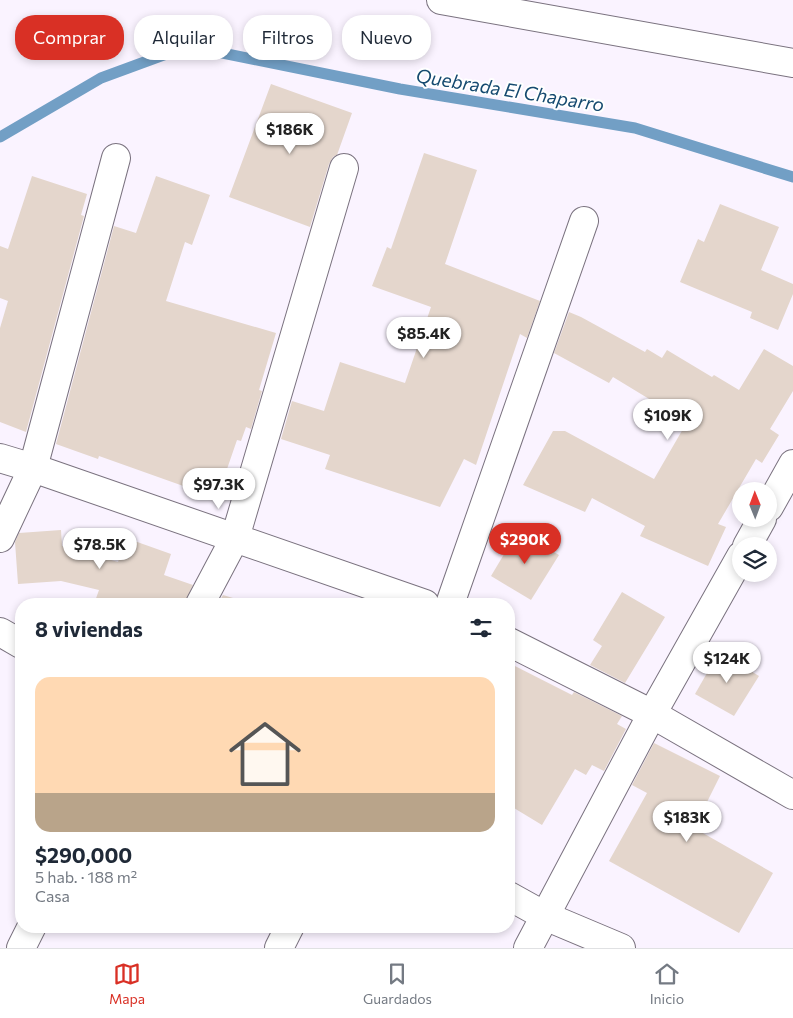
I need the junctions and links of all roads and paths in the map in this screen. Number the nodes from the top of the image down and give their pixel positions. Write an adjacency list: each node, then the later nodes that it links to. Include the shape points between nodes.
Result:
1 (441, 0): 2 (street)
2 (793, 63)
3 (116, 158): 8 (street)
4 (344, 168): 11 (street)
5 (584, 221): 15 (street)
6 (0, 458): 8 (street)
7 (793, 464): 9 (street)
8 (33, 468): 10 (street); 11 (street)
9 (778, 491)
10 (0, 538)
11 (235, 538): 13 (street); 14 (street)
12 (732, 572): 19 (street)
13 (203, 598)
14 (408, 598)
15 (452, 598)
16 (0, 632): 17 (street)
17 (15, 641)
18 (515, 645): 19 (street)
19 (652, 714): 20 (street); 22 (street)
20 (793, 795)
21 (515, 899): 22 (street)
22 (545, 916): 27 (street); 28 (street)
23 (28, 933): 25 (street)
24 (286, 933): 26 (street)
25 (21, 948)
26 (279, 948)
27 (528, 948)
28 (621, 948)

